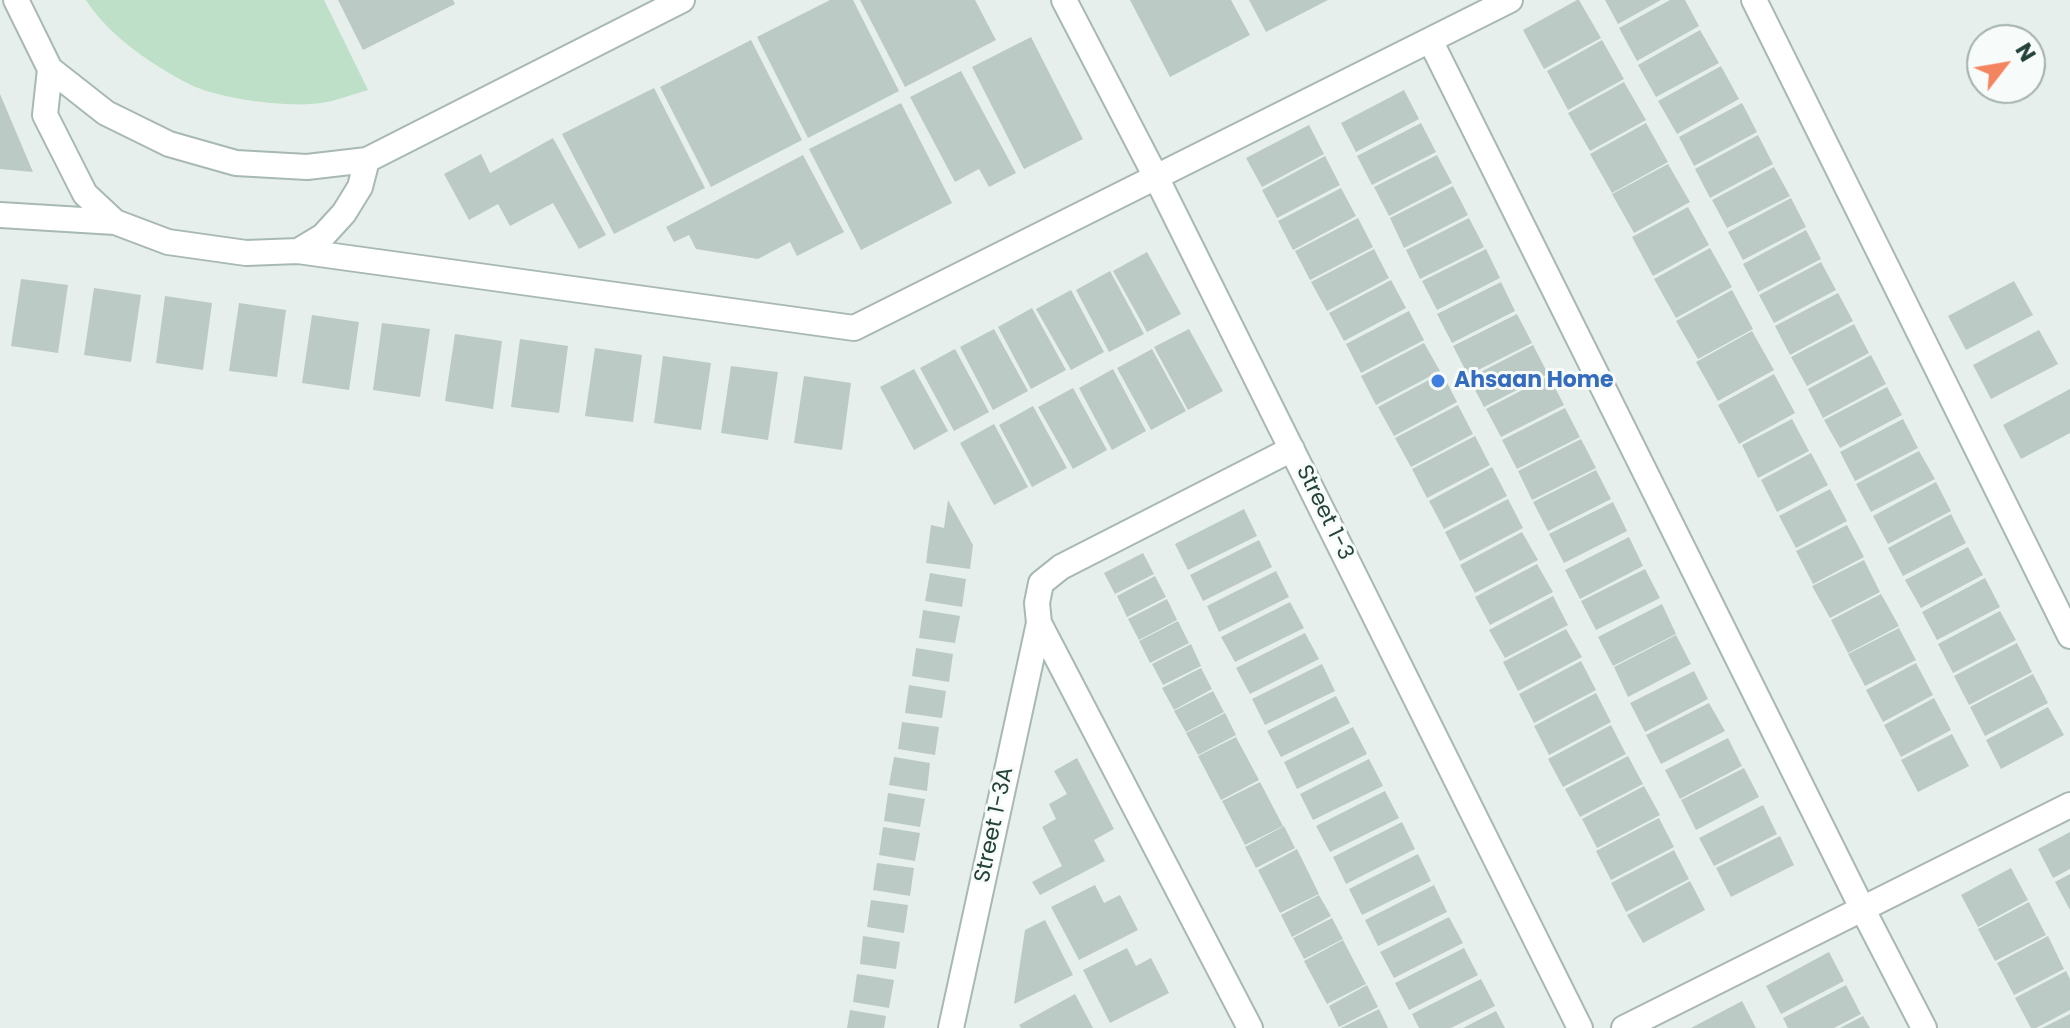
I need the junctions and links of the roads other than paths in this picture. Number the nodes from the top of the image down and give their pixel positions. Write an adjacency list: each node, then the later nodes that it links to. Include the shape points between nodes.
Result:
1 (16, 0): 7 (street)
2 (682, 0): 8 (street)
3 (1064, 0): 9 (street, Street 1-3)
4 (1510, 0): 6 (street)
5 (1754, 0): 15 (street)
6 (1430, 40): 9 (street); 17 (street)
7 (50, 69): 8 (street, via 106,113 169,144 236,163 307,167); 11 (street, via 45,115 85,194)
8 (367, 160): 12 (street, via 360,187 344,213 323,236)
9 (1157, 179): 12 (street, via 854,328); 13 (street, Street 1-3)
10 (0, 215): 11 (street)
11 (115, 222): 12 (street, via 168,242 246,253)
12 (298, 251)
13 (1292, 449): 14 (street, Street 1-3A, via 1061,567 1041,583); 20 (street, Street 1-3)
14 (1039, 623): 18 (street, Street 1-3A); 19 (street)
15 (2070, 636)
16 (2070, 805): 17 (street)
17 (1863, 910): 21 (street); 22 (street)
18 (951, 1028)
19 (1250, 1028)
20 (1580, 1028)
21 (1624, 1028)
22 (1924, 1028)

